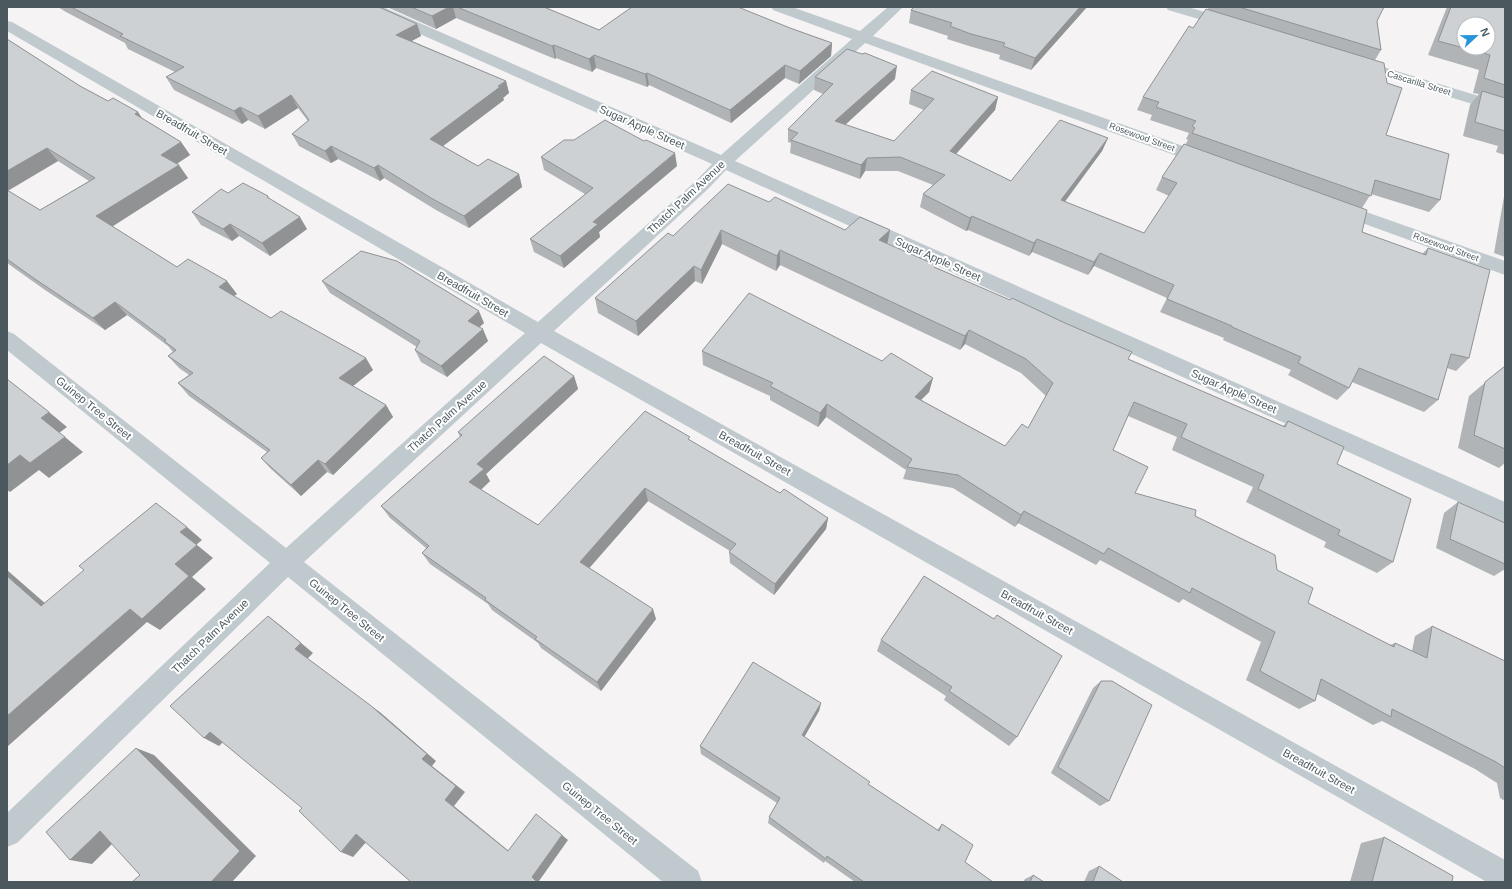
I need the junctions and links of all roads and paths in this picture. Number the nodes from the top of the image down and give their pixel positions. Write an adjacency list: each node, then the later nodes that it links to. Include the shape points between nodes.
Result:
1 (371, 7): 10 (street, Sugar Apple Street)
2 (778, 7): 7 (street, Rosewood Street)
3 (896, 7): 7 (street, Thatch Palm Avenue)
4 (1173, 7): 6 (street)
5 (7, 25): 14 (street, Breadfruit Street)
6 (1241, 28)
7 (863, 37): 10 (street, Thatch Palm Avenue); 11 (street, Rosewood Street)
8 (1346, 60): 9 (street, Cascarilla Street)
9 (1505, 109)
10 (723, 162): 14 (street, Thatch Palm Avenue, via 703,184); 16 (street, Sugar Apple Street)
11 (1222, 166)
12 (1326, 204): 13 (street, Rosewood Street)
13 (1505, 268)
14 (539, 332): 17 (street, Thatch Palm Avenue); 19 (street, Breadfruit Street)
15 (7, 339): 17 (street, Guinep Tree Street)
16 (1505, 513)
17 (287, 562): 18 (street, Thatch Palm Avenue); 20 (street, Guinep Tree Street)
18 (7, 833)
19 (1505, 876)
20 (687, 882)

